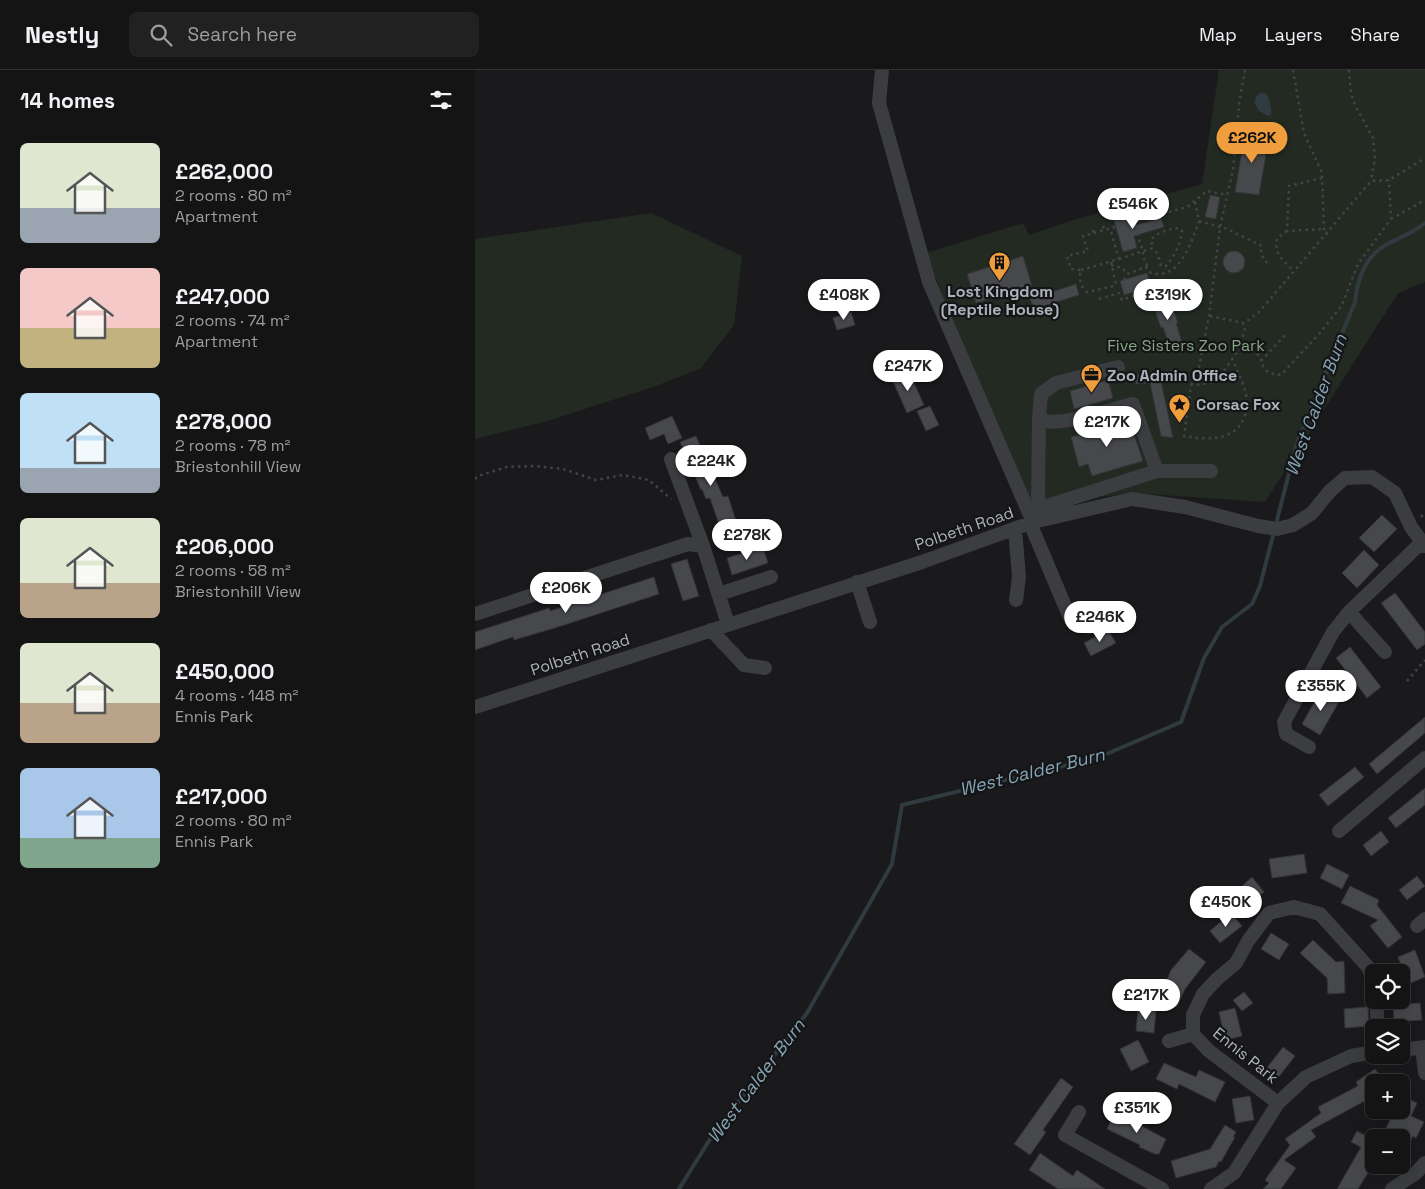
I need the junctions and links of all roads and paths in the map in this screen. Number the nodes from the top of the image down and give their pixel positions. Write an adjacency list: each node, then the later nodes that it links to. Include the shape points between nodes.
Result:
1 (882, 70): 52 (street, via 879,103 929,282)
2 (1245, 70): 9 (path)
3 (1293, 70): 6 (path, via 1304,133)
4 (1349, 70): 8 (path, via 1355,105 1373,138 1375,159)
5 (1425, 158): 7 (path)
6 (1322, 178): 18 (path); 20 (path, via 1289,186)
7 (1389, 180): 8 (path); 12 (path)
8 (1371, 182): 22 (path)
9 (1227, 196): 11 (path, via 1207,191); 16 (path)
10 (1425, 200): 12 (path)
11 (1195, 202): 13 (path); 14 (path)
12 (1391, 219): 43 (path, via 1358,264 1342,305 1300,355 1281,375 1270,374 1263,369)
13 (1133, 221): 17 (path); 25 (path)
14 (1199, 221): 16 (path); 29 (path, via 1177,266 1159,275 1149,272)
15 (1103, 226): 21 (path, bridge)
16 (1221, 227): 27 (path, via 1262,246 1261,252); 38 (path)
17 (1110, 228): 26 (path); 30 (path, via 1083,236 1087,252 1067,256 1071,269)
18 (1325, 229): 20 (path); 22 (path)
19 (1093, 230): 23 (path, bridge)
20 (1287, 231): 31 (path, via 1277,238 1276,250 1280,259)
21 (1105, 232)
22 (1327, 235): 31 (path)
23 (1095, 236)
24 (1153, 248): 24 (path, via 1151,240 1155,235 1179,228 1182,232 1176,253 1166,266 1161,266); 25 (path)
25 (1143, 252): 26 (path); 29 (path)
26 (1119, 259): 28 (path)
27 (1267, 263)
28 (1111, 264): 30 (path); 30 (path, via 1116,284 1091,292 1082,286); 33 (path)
29 (1146, 267): 32 (path)
30 (1081, 270)
31 (1295, 271): 39 (path, via 1260,311)
32 (1133, 272): 33 (path); 34 (path)
33 (1127, 274): 35 (path)
34 (1134, 277)
35 (1124, 280)
36 (1134, 292): 37 (path, via 1135,295 1122,300 1119,293)
37 (1099, 299)
38 (1209, 316): 39 (path); 45 (path, via 1197,377)
39 (1243, 322): 41 (path, via 1245,330)
40 (1286, 334): 43 (path)
41 (1240, 344): 42 (path); 43 (path, via 1260,356)
42 (1232, 358): 45 (path, via 1219,378 1211,383); 45 (path, via 1247,403 1234,432 1217,438 1183,436)
43 (1261, 361)
44 (1118, 367): 46 (street, via 1048,388 1041,394)
45 (1191, 384)
46 (1039, 420): 48 (street, via 1063,421 1133,404); 52 (street)
47 (671, 459): 51 (street)
48 (1157, 471): 49 (street); 52 (street)
49 (1211, 471)
50 (475, 479): 51 (path, via 507,467 535,466 563,469 596,480 623,475 649,480)
51 (692, 517): 55 (street)
52 (1037, 518): 53 (street, Polbeth Road); 54 (street, Polbeth Road, via 1132,499 1185,507 1277,529 1293,525 1312,513 1345,478 1372,477 1395,493 1411,528); 64 (street, via 1070,618)
53 (1015, 529): 57 (street, Polbeth Road); 59 (street, via 1019,577)
54 (1423, 544): 60 (street)
55 (703, 546): 58 (street); 61 (street, via 688,544)
56 (771, 577): 58 (street)
57 (857, 582): 62 (street); 63 (street, Polbeth Road)
58 (719, 594): 63 (street)
59 (1016, 600)
60 (1349, 612): 66 (street); 71 (street, via 1333,632 1284,722 1286,734)
61 (475, 614)
62 (870, 622)
63 (728, 624): 65 (street, Polbeth Road)
64 (1089, 627)
65 (711, 630): 68 (street, via 744,665); 70 (street, Polbeth Road)
66 (1385, 652)
67 (1425, 660): 69 (path)
68 (765, 668)
69 (1407, 681)
70 (475, 707)
71 (1309, 747)
72 (1425, 758): 73 (street)
73 (1339, 831)
74 (1365, 964): 75 (street, Ennis Park, via 1320,914 1294,907 1269,913 1236,963 1203,994 1193,1015)
75 (1193, 1034): 76 (street, Ennis Park); 81 (street, Ennis Park, via 1209,1051)
76 (1169, 1041)
77 (1423, 1048): 78 (street); 80 (street)
78 (1410, 1049)
79 (1365, 1054): 81 (street, Ennis Park, via 1351,1056 1306,1077)
80 (1425, 1073)
81 (1278, 1103): 85 (street, Ennis Park, via 1234,1173)
82 (1079, 1112): 84 (street, via 1065,1135)
83 (1425, 1163): 86 (street)
84 (1157, 1186)
85 (1211, 1189)
86 (1392, 1189)

